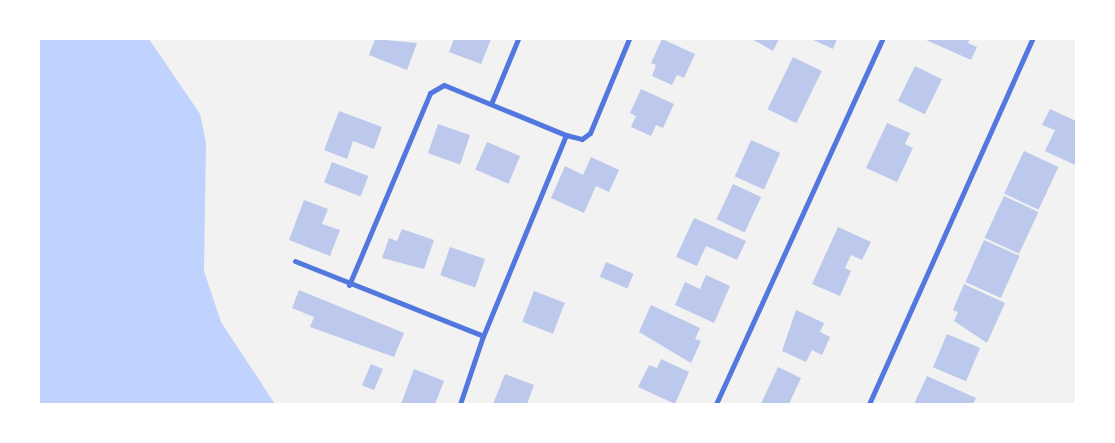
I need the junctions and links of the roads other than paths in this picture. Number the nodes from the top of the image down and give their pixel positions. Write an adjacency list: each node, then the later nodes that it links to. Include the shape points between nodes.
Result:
1 (518, 39): 5 (street)
2 (629, 39): 6 (street, via 590,133 582,139)
3 (882, 39): 11 (street)
4 (1032, 39): 12 (street)
5 (491, 104): 6 (street); 8 (street, via 444,85 430,93)
6 (566, 135): 9 (street)
7 (295, 261): 8 (street)
8 (350, 284): 9 (street)
9 (483, 336): 10 (street)
10 (460, 404)
11 (716, 404)
12 (869, 404)

